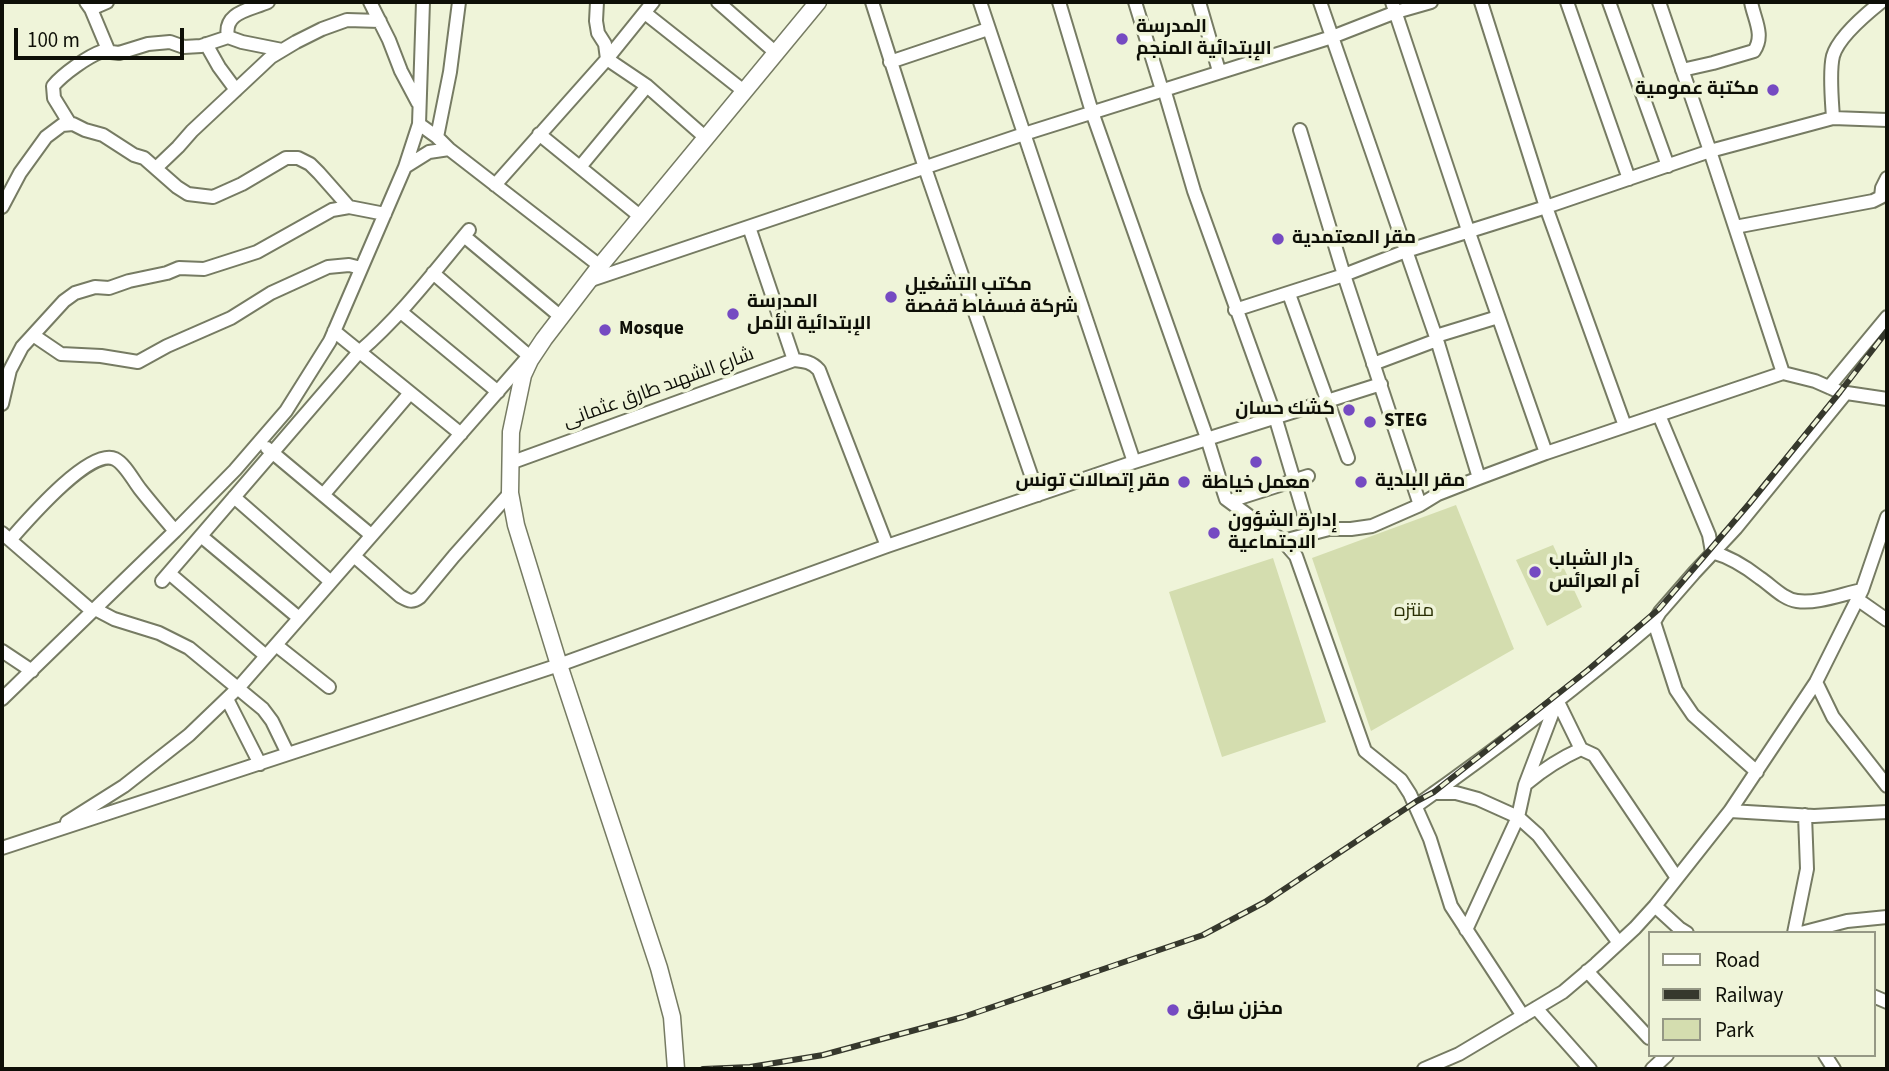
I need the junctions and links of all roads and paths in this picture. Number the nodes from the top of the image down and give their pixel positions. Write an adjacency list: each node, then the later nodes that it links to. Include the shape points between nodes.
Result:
1 (107, 2): 23 (street)
2 (268, 2): 28 (street, via 234,16 227,25)
3 (370, 2): 26 (street)
4 (423, 2): 42 (street)
5 (459, 2): 51 (street)
6 (597, 2): 34 (street, via 598,33)
7 (653, 2): 25 (street)
8 (718, 2): 33 (street)
9 (818, 2): 33 (main road)
10 (872, 2): 35 (street)
11 (980, 2): 27 (street)
12 (1059, 2): 43 (street)
13 (1135, 2): 39 (street)
14 (1199, 2): 37 (street)
15 (1320, 2): 29 (street)
16 (1431, 2): 24 (street)
17 (1481, 2): 65 (street)
18 (1567, 2): 61 (street)
19 (1608, 2): 55 (street)
20 (1659, 2): 36 (street)
21 (1751, 2): 36 (street, via 1760,34 1754,51)
22 (1881, 2): 44 (street, via 1836,48)
23 (89, 5): 32 (street)
24 (1394, 7): 29 (street); 70 (street)
25 (645, 13): 34 (street); 41 (street)
26 (380, 21): 31 (street, via 347,20); 42 (street)
27 (988, 29): 35 (street); 50 (street)
28 (228, 37): 30 (street); 31 (street)
29 (1332, 37): 37 (street); 71 (street)
30 (206, 44): 32 (street, via 148,44); 40 (street)
31 (282, 50): 40 (street)
32 (109, 52): 46 (street, via 97,53 53,86 54,98)
33 (776, 53): 41 (main road)
34 (607, 59): 38 (street); 49 (street)
35 (890, 62): 59 (street)
36 (1682, 70): 54 (street)
37 (1219, 71): 39 (street)
38 (647, 86): 52 (street); 57 (street)
39 (1163, 89): 43 (street); 78 (street)
40 (236, 90): 58 (street)
41 (745, 92): 52 (main road)
42 (420, 107): 47 (street)
43 (1092, 112): 50 (street); 104 (street)
44 (1833, 118): 45 (street); 54 (street)
45 (1887, 120)
46 (70, 124): 58 (street, via 103,135); 63 (street, via 46,137)
47 (419, 124): 51 (street); 56 (street)
48 (1300, 130): 75 (street)
49 (540, 134): 57 (street); 62 (street)
50 (1024, 134): 59 (street); 109 (street)
51 (437, 137): 53 (street)
52 (706, 138): 67 (main road)
53 (449, 149): 56 (street, via 429,152); 62 (street)
54 (1710, 152): 55 (street); 69 (street)
55 (1668, 166): 61 (street)
56 (405, 167): 66 (street)
57 (580, 167): 67 (street)
58 (156, 168): 64 (street, via 188,194 213,197 286,158 298,158 310,164)
59 (925, 168): 68 (street); 116 (street)
60 (1887, 178): 69 (street, via 1881,197 1873,201)
61 (1629, 179): 65 (street)
62 (495, 185): 72 (street)
63 (2, 207)
64 (349, 207): 66 (street); 84 (street, via 332,210 257,252 204,269 178,268 75,293)
65 (1546, 207): 70 (street); 102 (street)
66 (385, 214): 73 (street)
67 (642, 216): 72 (main road)
68 (749, 227): 76 (street); 89 (street)
69 (1735, 227): 91 (street)
70 (1468, 230): 71 (street); 81 (street)
71 (1406, 251): 75 (street); 85 (street)
72 (600, 266): 76 (main road)
73 (361, 268): 83 (street); 84 (street, via 328,267 138,362 61,354)
74 (433, 273): 79 (street); 80 (street, via 466,233); 88 (street)
75 (1343, 275): 77 (street); 90 (street)
76 (589, 281): 80 (main road)
77 (1289, 294): 78 (street); 98 (street)
78 (1236, 310): 101 (street)
79 (401, 312): 87 (street); 94 (street)
80 (561, 317): 86 (main road)
81 (1498, 317): 85 (street); 107 (street)
82 (1887, 317): 93 (street)
83 (334, 331): 87 (street); 105 (street, via 286,411)
84 (33, 335): 99 (street, via 10,370)
85 (1437, 338): 90 (street); 112 (street)
86 (544, 339): 88 (street); 110 (main road, via 523,375 511,432)
87 (359, 352): 95 (street); 106 (street)
88 (529, 356): 94 (street)
89 (794, 360): 110 (street, شارع الشهىد طارق عثمانى); 127 (street, via 807,361 818,370)
90 (1374, 364): 92 (street)
91 (1783, 373): 93 (street); 100 (street)
92 (1381, 384): 98 (street); 119 (street)
93 (1829, 387): 96 (street)
94 (498, 392): 103 (street)
95 (410, 393): 103 (street); 115 (street)
96 (1846, 393): 97 (street); 128 (street)
97 (1887, 399)
98 (1328, 400): 101 (street); 108 (street)
99 (2, 404)
100 (1659, 415): 102 (street); 128 (street)
101 (1276, 418): 104 (street); 113 (street)
102 (1625, 426): 107 (street)
103 (461, 434): 125 (street)
104 (1207, 438): 109 (street); 118 (street)
105 (260, 441): 106 (street); 121 (street)
106 (273, 453): 115 (street); 117 (street)
107 (1546, 453): 112 (street)
108 (1348, 458)
109 (1134, 462): 116 (street)
110 (510, 463): 114 (main road)
111 (1308, 477): 113 (street)
112 (1479, 478): 119 (street)
113 (1295, 481): 118 (street); 122 (street)
114 (510, 493): 129 (street, via 414,601 400,596); 139 (main road)
115 (323, 495): 125 (street)
116 (1038, 495): 127 (street)
117 (234, 497): 124 (street); 130 (street)
118 (1230, 501): 126 (street)
119 (1420, 505): 122 (street, via 1372,526)
120 (1887, 517): 131 (street)
121 (175, 531): 123 (street, via 113,458 95,462 74,475); 132 (street)
122 (1310, 534): 126 (street)
123 (4, 536): 132 (street)
124 (201, 536): 133 (street); 138 (street, via 165,577)
125 (372, 536): 129 (street)
126 (1283, 541): 154 (street, via 1301,565 1366,751 1401,780)
127 (887, 546): 139 (street)
128 (1712, 552): 131 (street, via 1798,601); 135 (street)
129 (354, 556): 130 (street)
130 (331, 582): 133 (street)
131 (1859, 594): 134 (street); 141 (street)
132 (93, 610): 140 (street); 142 (street, via 176,640)
133 (299, 618): 136 (street)
134 (1887, 620)
135 (1654, 622): 146 (street); 150 (street, via 1675,690 1693,715)
136 (276, 645): 138 (street); 143 (street)
137 (2, 651): 140 (street)
138 (266, 656): 142 (street)
139 (559, 665): 148 (street); 174 (main road, via 659,968 672,1017)
140 (32, 671): 144 (street)
141 (1816, 682): 150 (street); 152 (street, via 1833,717)
142 (239, 687): 145 (street); 148 (street, via 272,721)
143 (329, 687)
144 (2, 699)
145 (227, 699): 149 (street); 159 (street, via 124,786)
146 (1557, 700): 147 (street); 151 (street); 153 (street)
147 (1581, 749): 151 (street); 161 (street, via 1594,755)
148 (288, 754): 149 (street)
149 (261, 764): 159 (street)
150 (1757, 772): 155 (street)
151 (1525, 785): 158 (street)
152 (1887, 786)
153 (1434, 793): 154 (street); 158 (street, via 1478,799)
154 (1416, 806): 164 (street, via 1451,905)
155 (1730, 811): 157 (street); 161 (street)
156 (1887, 813): 157 (street)
157 (1805, 815): 166 (street, via 1807,869)
158 (1518, 817): 164 (street); 168 (street, via 1538,835)
159 (49, 834): 160 (street)
160 (2, 848)
161 (1677, 878): 162 (street)
162 (1655, 906): 165 (street); 168 (street)
163 (1887, 917): 167 (street)
164 (1466, 930): 171 (street)
165 (1684, 931)
166 (1794, 931)
167 (1809, 931)
168 (1619, 943): 169 (street)
169 (1587, 971): 170 (street); 172 (street)
170 (1536, 1007): 171 (street); 177 (street)
171 (1523, 1016): 173 (street)
172 (1647, 1036)
173 (1459, 1054): 175 (street); 176 (street)
174 (676, 1069)
175 (1424, 1069)
176 (1454, 1069)
177 (1590, 1069)

